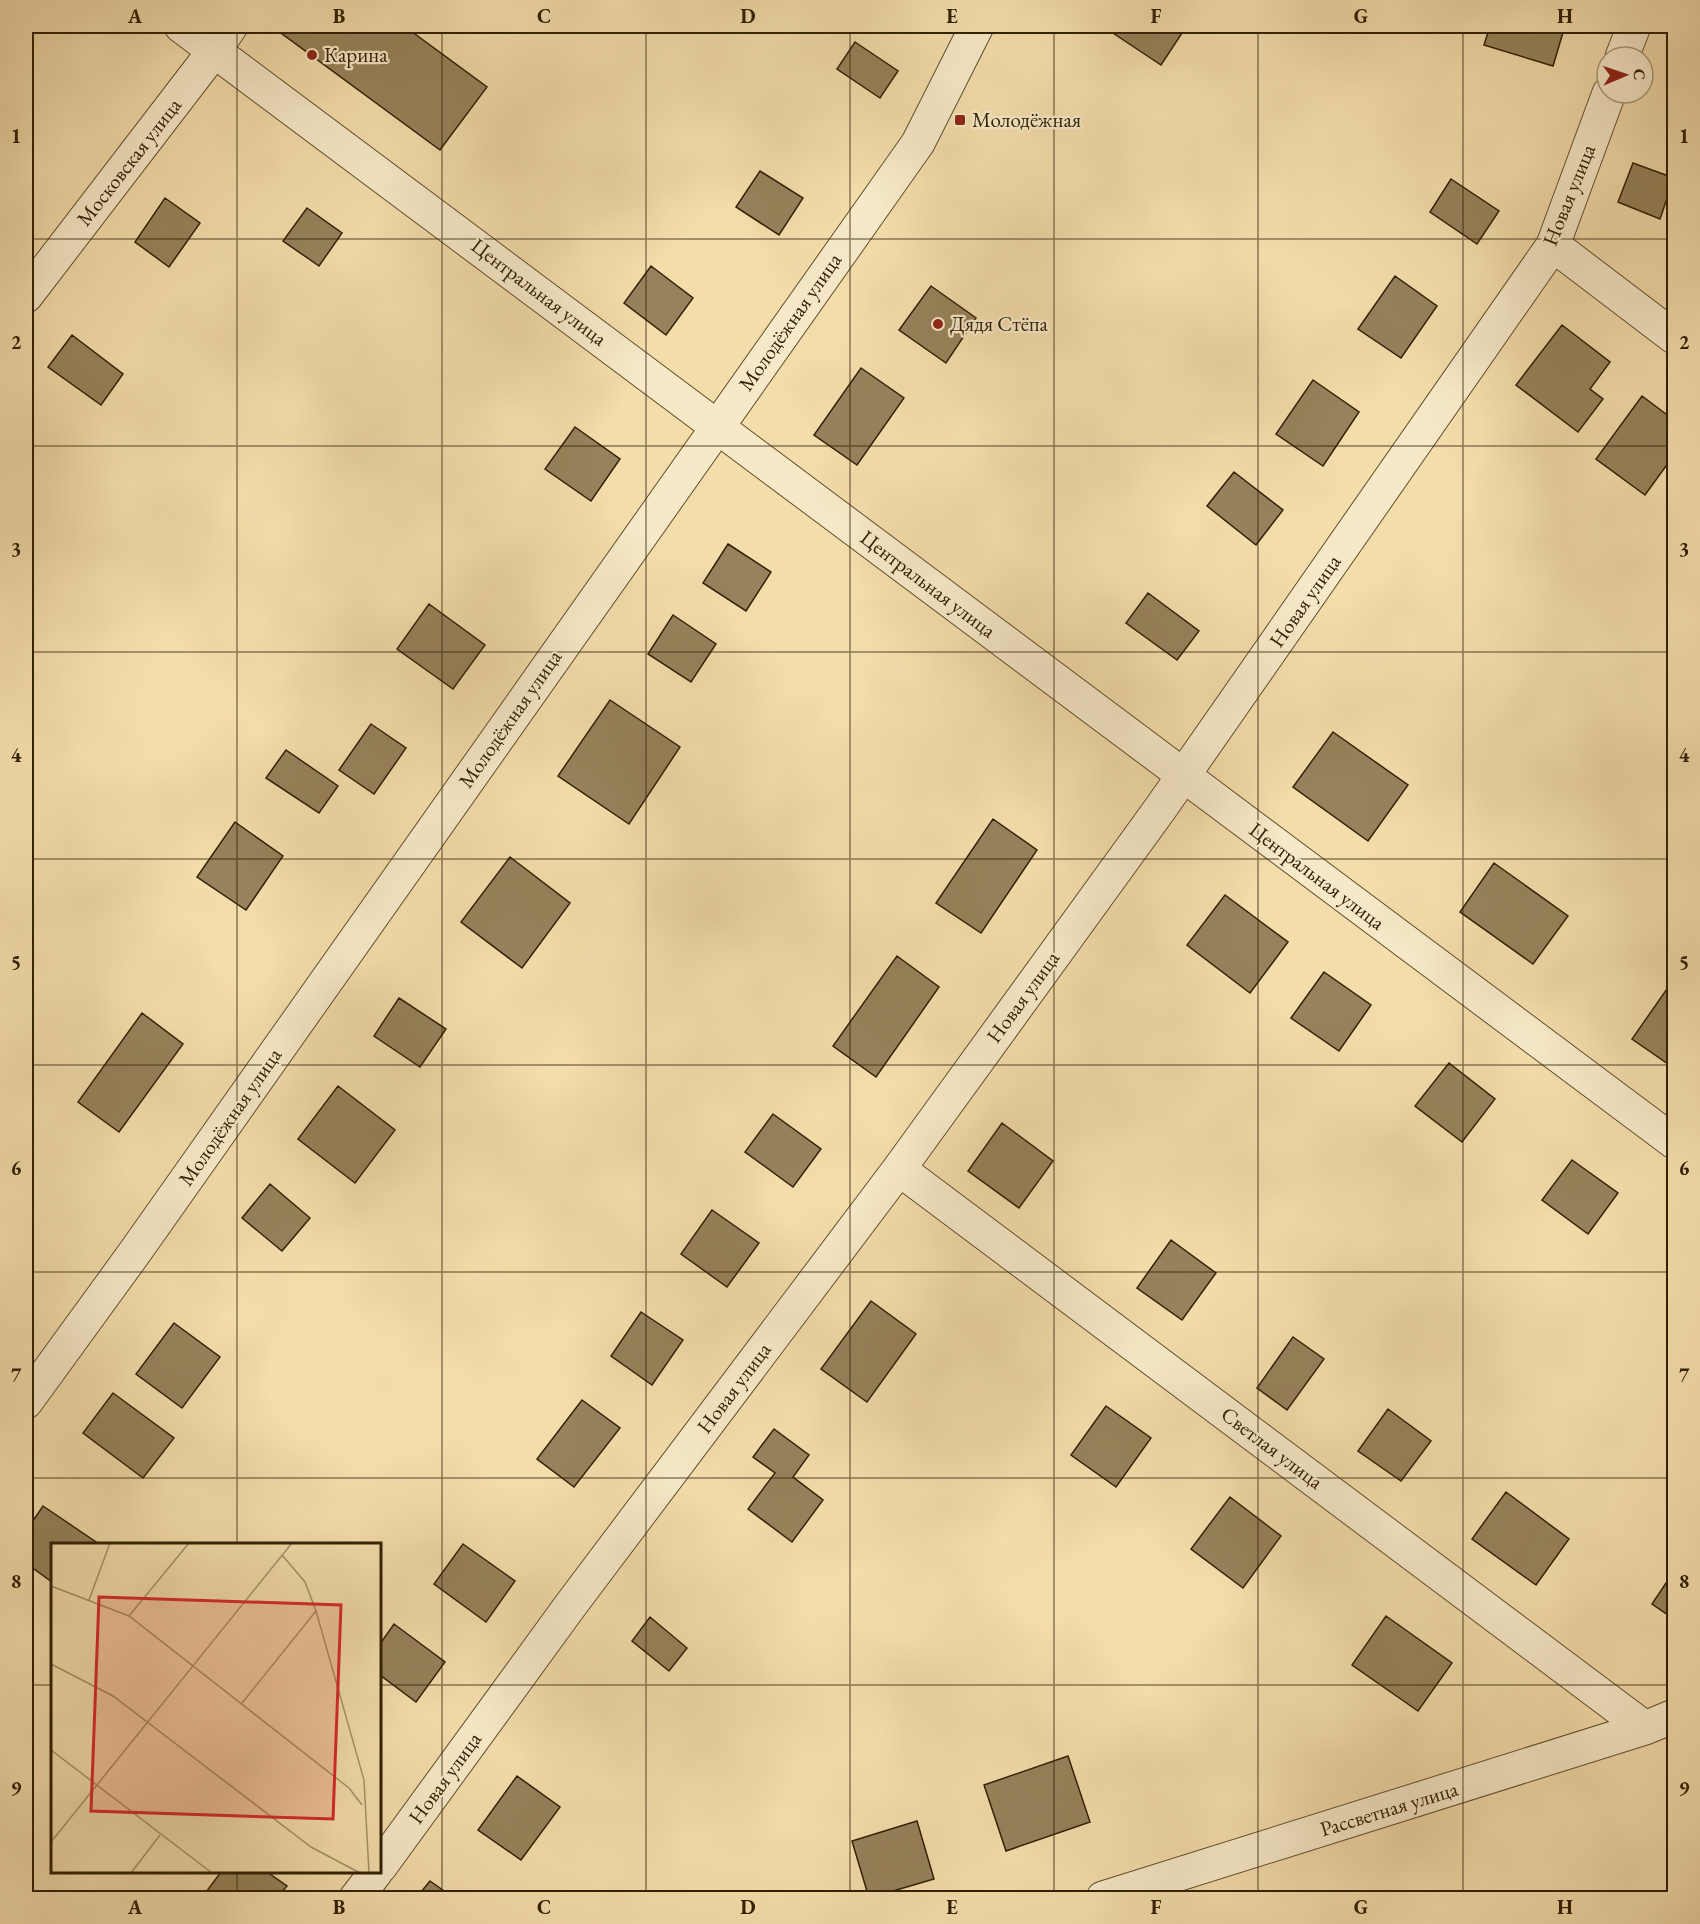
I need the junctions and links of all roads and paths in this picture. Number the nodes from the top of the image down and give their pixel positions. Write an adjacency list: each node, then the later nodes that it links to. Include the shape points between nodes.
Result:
1 (181, 26): 4 (street, Центральная улица)
2 (976, 26): 10 (street, Молодёжная улица, via 918,143)
3 (1634, 26): 5 (street)
4 (223, 38): 8 (street, Московская улица); 10 (street, Центральная улица)
5 (1627, 45)
6 (1605, 105): 7 (street, Новая улица)
7 (1553, 245): 9 (street); 11 (street, Новая улица)
8 (26, 296)
9 (1674, 338)
10 (718, 425): 11 (street, Центральная улица); 14 (street, Молодёжная улица)
11 (1184, 777): 12 (street, Центральная улица); 13 (street, Новая улица)
12 (1674, 1142)
13 (899, 1169): 15 (street, Светлая улица); 16 (street, Новая улица, via 570,1606)
14 (26, 1402)
15 (1660, 1722): 19 (street, Рассветная улица)
16 (381, 1866)
17 (375, 1873): 18 (street)
18 (356, 1899)
19 (1103, 1899)

